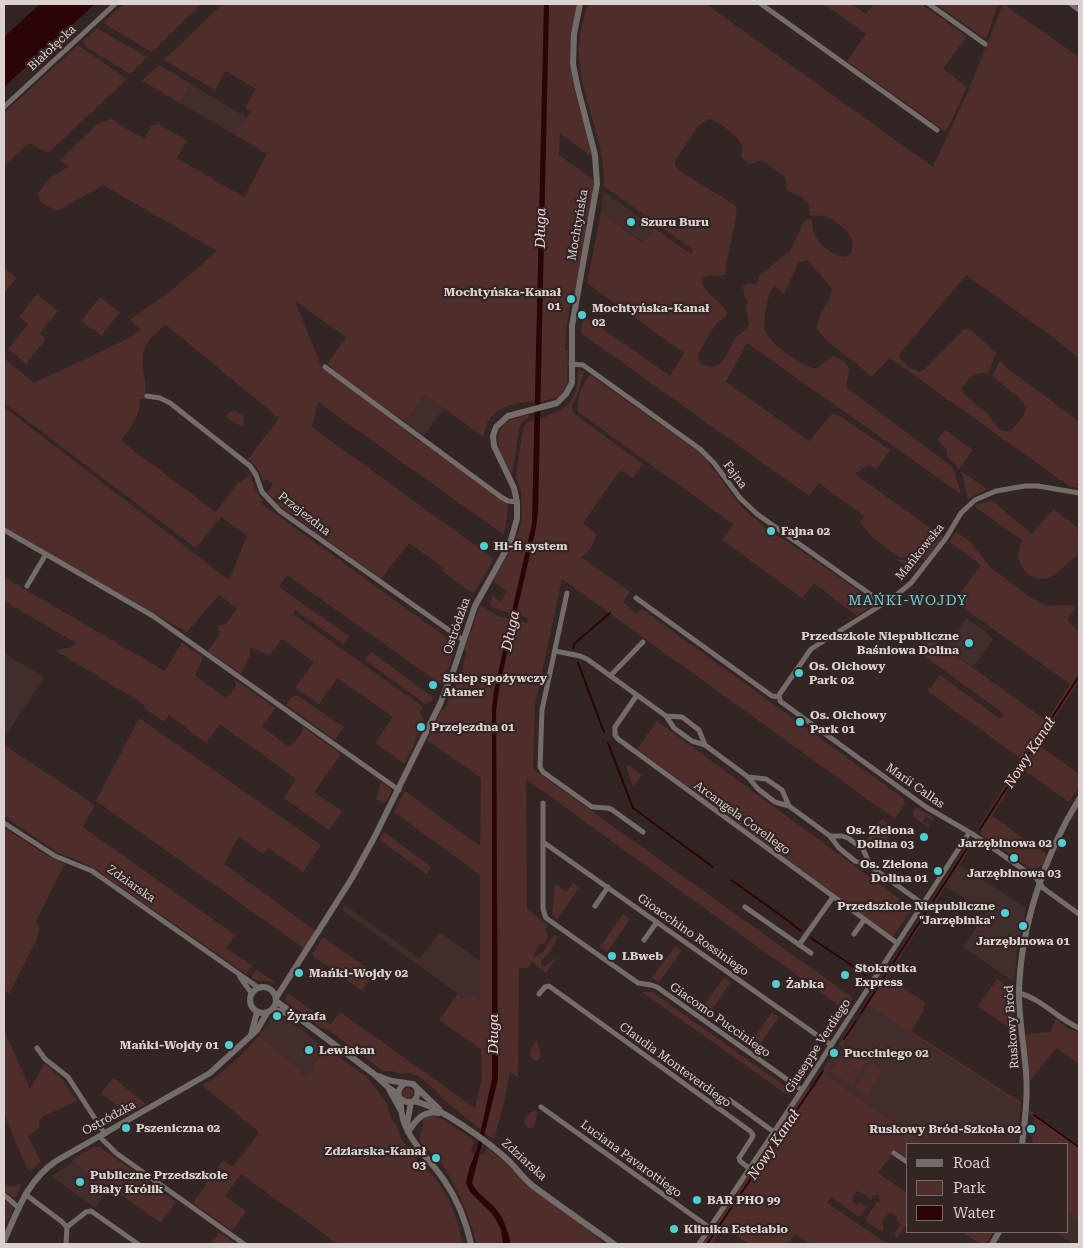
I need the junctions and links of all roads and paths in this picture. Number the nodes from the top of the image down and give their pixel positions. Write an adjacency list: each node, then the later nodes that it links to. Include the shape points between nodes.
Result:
1 (115, 4): 8 (street, Białołęcka)
2 (580, 4): 10 (street, Mochtyńska, via 573,64 595,155 597,184 572,326)
3 (761, 4): 9 (street)
4 (929, 4): 7 (street)
5 (1071, 4): 6 (street)
6 (1079, 10)
7 (985, 44)
8 (4, 107)
9 (936, 130)
10 (571, 364): 13 (street, Mochtyńska, via 572,383 566,394 557,403); 21 (street, Fajna, via 583,365 691,442 708,456 748,507 874,597)
11 (326, 367): 15 (street, via 501,497)
12 (147, 396): 22 (street, Przejezdna, via 170,404 250,466 262,492 280,511)
13 (544, 406): 15 (street, Ostródzka, via 508,416 496,427 494,446)
14 (1079, 493): 21 (street, Mańkowska, via 1025,486 980,497 966,508 911,583)
15 (517, 502): 22 (street, Ostródzka, via 517,519 510,543 474,606)
16 (4, 530): 17 (street)
17 (46, 554): 18 (street); 31 (street, via 153,616)
18 (28, 586)
19 (567, 593): 24 (street)
20 (636, 598): 27 (street, Marii Callas)
21 (880, 605): 27 (street, Mańkowska, via 811,649 779,692)
22 (463, 640): 31 (street, Ostródzka, via 438,710)
23 (642, 642): 25 (street)
24 (555, 651): 25 (street, via 584,657); 36 (street, via 542,710 542,772 592,807 611,809)
25 (610, 676): 26 (street)
26 (637, 695): 28 (street); 43 (street, Arcangela Corellego, via 615,727 618,739)
27 (780, 699): 37 (street, Marii Callas, via 926,807)
28 (666, 716): 29 (street, via 680,733); 29 (street, via 682,717 702,734)
29 (705, 745): 30 (street)
30 (748, 777): 34 (street, via 775,802); 34 (street, via 766,779 782,790)
31 (398, 790): 56 (street, Ostródzka, via 352,878)
32 (1079, 799): 41 (street, Ruskowy Bród)
33 (543, 803): 39 (street)
34 (789, 806): 38 (street)
35 (4, 823): 55 (street, Zdziarska, via 55,856 92,871)
36 (643, 832)
37 (969, 832): 41 (street, Marii Callas); 44 (street, Giuseppe Verdiego)
38 (830, 836): 40 (street, via 839,848); 40 (street, via 842,836 863,849)
39 (543, 842): 42 (street, Gioacchino Rossiniego); 75 (street, Giacomo Pucciniego, via 543,909 550,921 638,983 657,988)
40 (870, 866): 44 (street)
41 (1040, 884): 47 (street, Marii Callas); 59 (street, Ruskowy Bród, via 1025,935)
42 (608, 888): 45 (street); 49 (street, Gioacchino Rossiniego)
43 (833, 897): 48 (street, Arcangela Corellego); 53 (street)
44 (922, 904): 52 (street, Giuseppe Verdiego)
45 (595, 906)
46 (745, 906): 53 (street)
47 (1079, 914)
48 (864, 920): 50 (street); 52 (street, Arcangela Corellego)
49 (657, 922): 51 (street); 69 (street, Gioacchino Rossiniego)
50 (854, 934)
51 (644, 940)
52 (897, 943): 69 (street, Giuseppe Verdiego)
53 (799, 945): 54 (street)
54 (811, 954)
55 (238, 975): 57 (street, Zdziarska); 60 (street, Zdziarska)
56 (289, 979): 58 (street, Ostródzka); 62 (street, Ostródzka)
57 (259, 988): 58 (street); 60 (street)
58 (272, 990): 62 (street)
59 (1019, 993): 67 (street, via 1031,997); 85 (street, Ruskowy Bród, via 1027,1086)
60 (252, 994): 64 (street, via 251,1005)
61 (539, 994): 88 (street, Claudia Monteverdiego, via 549,986 750,1131 752,1138 739,1158)
62 (276, 1000): 63 (street); 66 (street)
63 (273, 1009): 65 (street); 66 (street)
64 (257, 1012): 65 (street); 68 (street, Ostródzka)
65 (267, 1013): 68 (street, Ostródzka, via 260,1027)
66 (298, 1018): 71 (street)
67 (1079, 1028)
68 (250, 1035): 84 (street, Ostródzka, via 210,1073)
69 (831, 1045): 75 (street, Giuseppe Verdiego)
70 (37, 1048): 84 (street, via 45,1059 68,1077)
71 (374, 1074): 72 (street); 73 (street)
72 (404, 1084): 74 (street, via 413,1084); 76 (street, via 399,1088)
73 (388, 1088): 76 (street); 80 (street)
74 (417, 1088): 78 (street, via 418,1094); 81 (street, Zdziarska)
75 (802, 1090): 83 (street, Giuseppe Verdiego)
76 (400, 1097): 78 (street, via 405,1102); 80 (street)
77 (730, 1100): 83 (street)
78 (412, 1102): 81 (street, Zdziarska, via 426,1104); 82 (street)
79 (541, 1107): 93 (street, Luciana Pavarottiego)
80 (400, 1110): 82 (street)
81 (444, 1114): 82 (street, via 425,1114); 100 (street, Zdziarska, via 488,1144 531,1184)
82 (407, 1130): 99 (street, via 451,1192 465,1221)
83 (774, 1132): 88 (street, Giuseppe Verdiego)
84 (102, 1136): 89 (street, Ostródzka, via 47,1167); 98 (street, via 116,1153)
85 (1022, 1143)
86 (894, 1154): 87 (street)
87 (906, 1161)
88 (750, 1168): 93 (street, Giuseppe Verdiego)
89 (26, 1194): 91 (street, Ostródzka); 92 (street)
90 (4, 1195): 91 (street)
91 (19, 1208): 95 (street, Ostródzka)
92 (67, 1227): 96 (street); 97 (street, via 91,1211)
93 (710, 1228): 101 (street, Giuseppe Verdiego)
94 (998, 1233): 102 (street)
95 (4, 1241)
96 (66, 1244)
97 (138, 1244)
98 (244, 1244)
99 (471, 1244)
100 (614, 1244)
101 (699, 1244)
102 (992, 1244)

